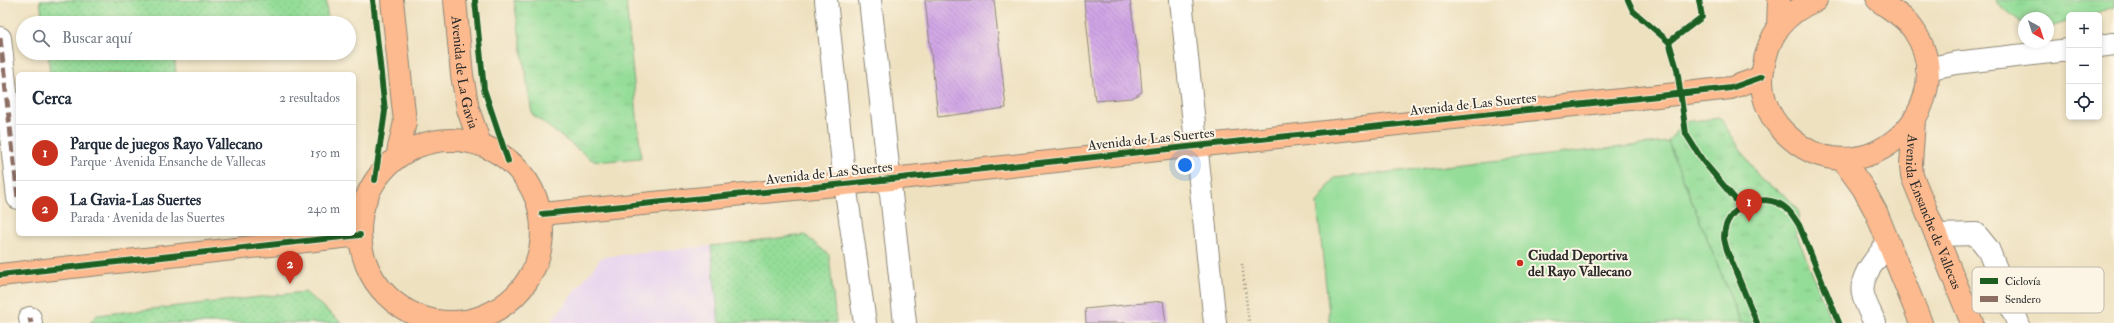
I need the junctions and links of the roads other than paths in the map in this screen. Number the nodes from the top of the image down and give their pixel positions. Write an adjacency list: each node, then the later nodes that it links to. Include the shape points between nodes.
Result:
1 (392, 0): 19 (main road, via 405,122)
2 (455, 0): 17 (main road, Avenida de La Gavia, via 464,89)
3 (826, 0): 23 (street)
4 (870, 0): 21 (street)
5 (1180, 0): 18 (street)
6 (1779, 0): 9 (main road, Avenida Ensanche de Vallecas)
7 (1816, 0): 9 (main road, Avenida Ensanche de Vallecas, via 1799,7)
8 (1878, 1): 14 (main road, Avenida Ensanche de Vallecas, via 1899,14 1913,30 1922,49)
9 (1778, 27): 15 (main road, Avenida Ensanche de Vallecas, via 1766,51)
10 (0, 38): 22 (street)
11 (2114, 44): 12 (street)
12 (2102, 46)
13 (2066, 50): 14 (street, via 1955,63)
14 (1927, 69): 16 (main road, Avenida Ensanche de Vallecas, via 1925,96)
15 (1762, 77): 18 (main road, Avenida de Las Suertes, via 1731,88); 20 (main road, Avenida Ensanche de Vallecas, via 1765,102 1777,125 1794,143 1817,155)
16 (1914, 120): 20 (main road, Avenida Ensanche de Vallecas, via 1895,142 1870,155); 27 (main road, Avenida Ensanche de Vallecas, via 1910,165 1912,176)
17 (480, 144): 19 (main road, via 449,139 418,146); 24 (main road, via 520,169 536,196)
18 (1195, 146): 21 (main road, Avenida de Las Suertes); 37 (street)
19 (397, 157): 26 (main road, via 375,180 364,204)
20 (1842, 159): 29 (main road, via 1863,188)
21 (890, 179): 23 (main road, Avenida de Las Suertes); 36 (street)
22 (16, 180)
23 (845, 184): 24 (main road, Avenida de Las Suertes); 35 (street)
24 (542, 214): 33 (main road, via 543,237 535,266 524,286)
25 (356, 234): 26 (main road)
26 (360, 234): 34 (main road, via 363,255 377,284)
27 (1936, 235): 30 (street, via 1976,234 1988,249); 40 (main road, Avenida Ensanche de Vallecas)
28 (342, 236): 31 (main road)
29 (1888, 243): 38 (street, via 1862,284 1863,294); 39 (main road)
30 (1995, 267)
31 (0, 275)
32 (2014, 313): 41 (street)
33 (499, 315): 34 (main road, via 446,322)
34 (417, 319)
35 (865, 323)
36 (905, 323)
37 (1215, 323)
38 (1875, 323)
39 (1921, 323)
40 (1972, 323)
41 (2018, 323)

